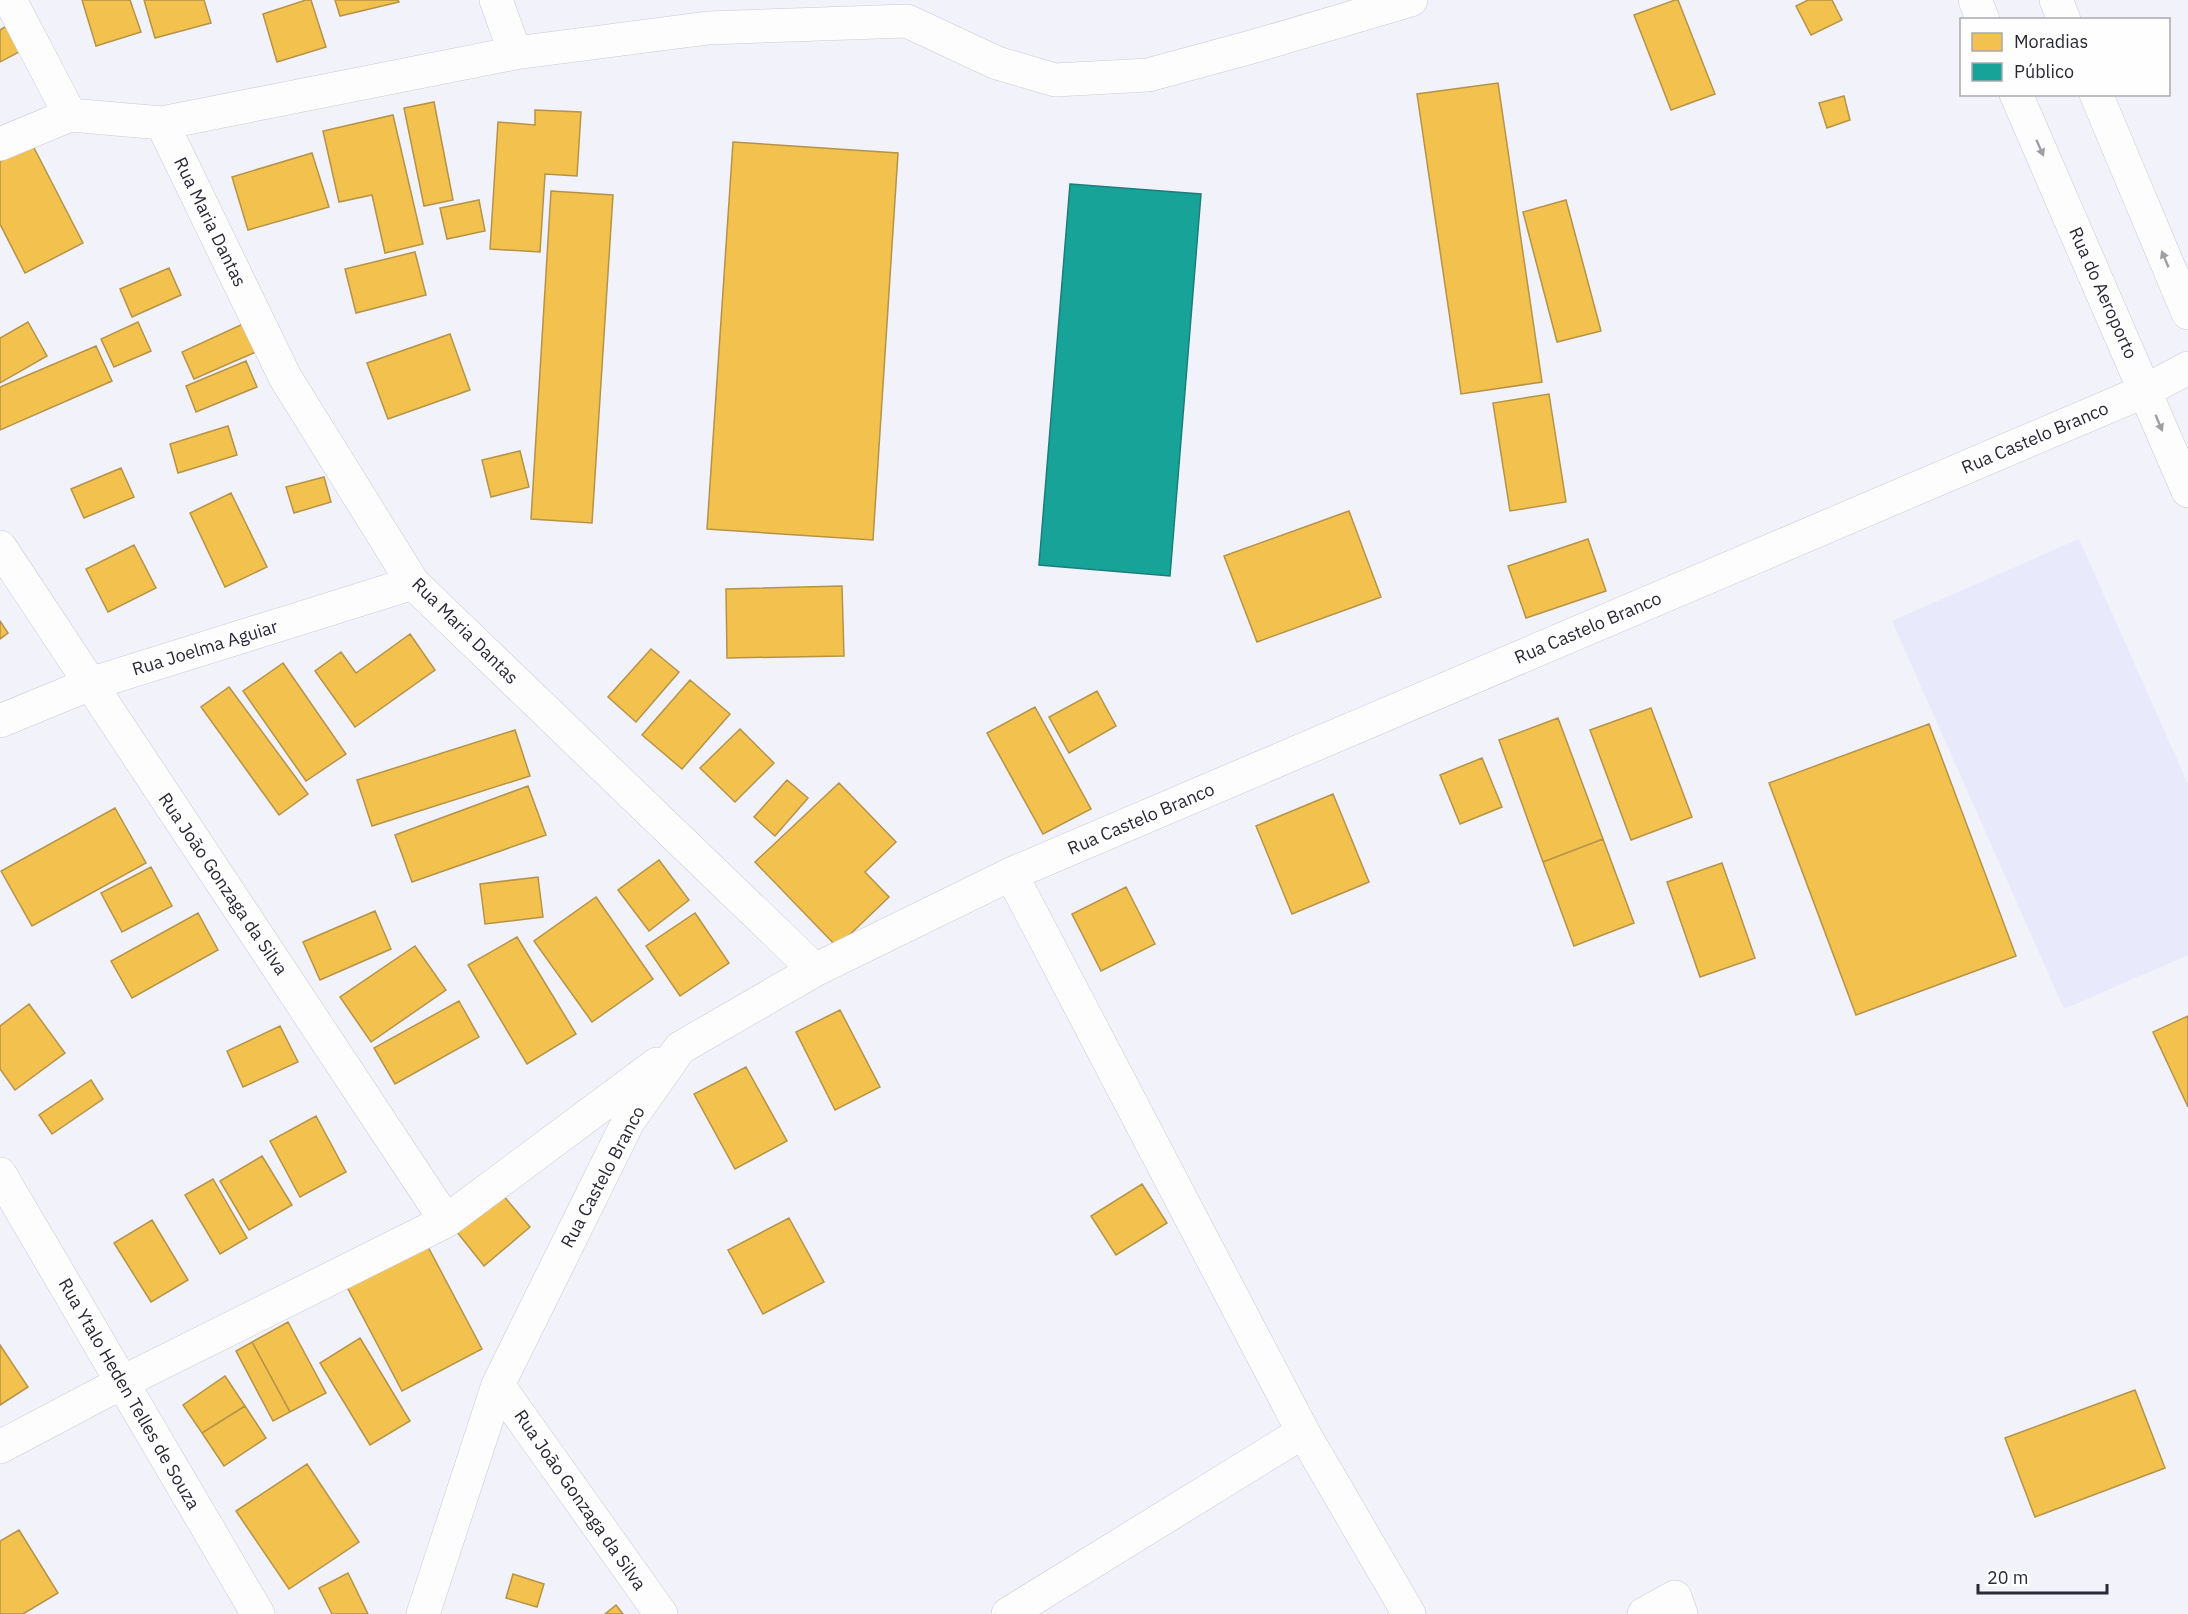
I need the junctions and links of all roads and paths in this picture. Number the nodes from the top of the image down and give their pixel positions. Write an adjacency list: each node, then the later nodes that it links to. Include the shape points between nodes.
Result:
1 (10, 0): 11 (street)
2 (496, 0): 8 (street)
3 (1411, 0): 8 (street, via 1148,75 1055,80 997,63 908,21 708,28)
4 (1975, 0): 6 (street)
5 (2056, 0): 7 (street)
6 (1982, 18)
7 (2063, 18)
8 (514, 53): 12 (street)
9 (2017, 96): 16 (street, Rua do Aeroporto, one-way to 16)
10 (2097, 96): 14 (street, one-way to 10)
11 (70, 115): 12 (street); 13 (street)
12 (162, 123): 19 (street, Rua Maria Dantas, via 285,377)
13 (0, 144)
14 (2188, 313)
15 (2188, 368): 16 (street, Rua Castelo Branco)
16 (2145, 390): 17 (street, Rua do Aeroporto, one-way to 17); 22 (street, Rua Castelo Branco)
17 (2188, 491)
18 (0, 548): 20 (street, Rua João Gonzaga da Silva)
19 (413, 583): 20 (street, Rua Joelma Aguiar); 23 (street, Rua Maria Dantas)
20 (90, 684): 21 (street, Rua Joelma Aguiar); 26 (street, Rua João Gonzaga da Silva)
21 (0, 721)
22 (1011, 874): 23 (street, Rua Castelo Branco); 29 (street)
23 (815, 970): 24 (street, Rua Castelo Branco)
24 (680, 1048): 26 (street); 28 (street, Rua Castelo Branco, via 628,1122)
25 (0, 1174): 27 (street, Rua Ytalo Heden Telles de Souza)
26 (446, 1221): 27 (street)
27 (121, 1383): 30 (street); 31 (street, Rua Ytalo Heden Telles de Souza)
28 (498, 1385): 32 (street, Rua Castelo Branco); 33 (street, Rua João Gonzaga da Silva)
29 (1303, 1432): 34 (street); 35 (street)
30 (0, 1447)
31 (258, 1614)
32 (423, 1614)
33 (661, 1614)
34 (1008, 1614)
35 (1409, 1614)
36 (1644, 1614): 37 (street, via 1675,1597)
37 (1681, 1614)

